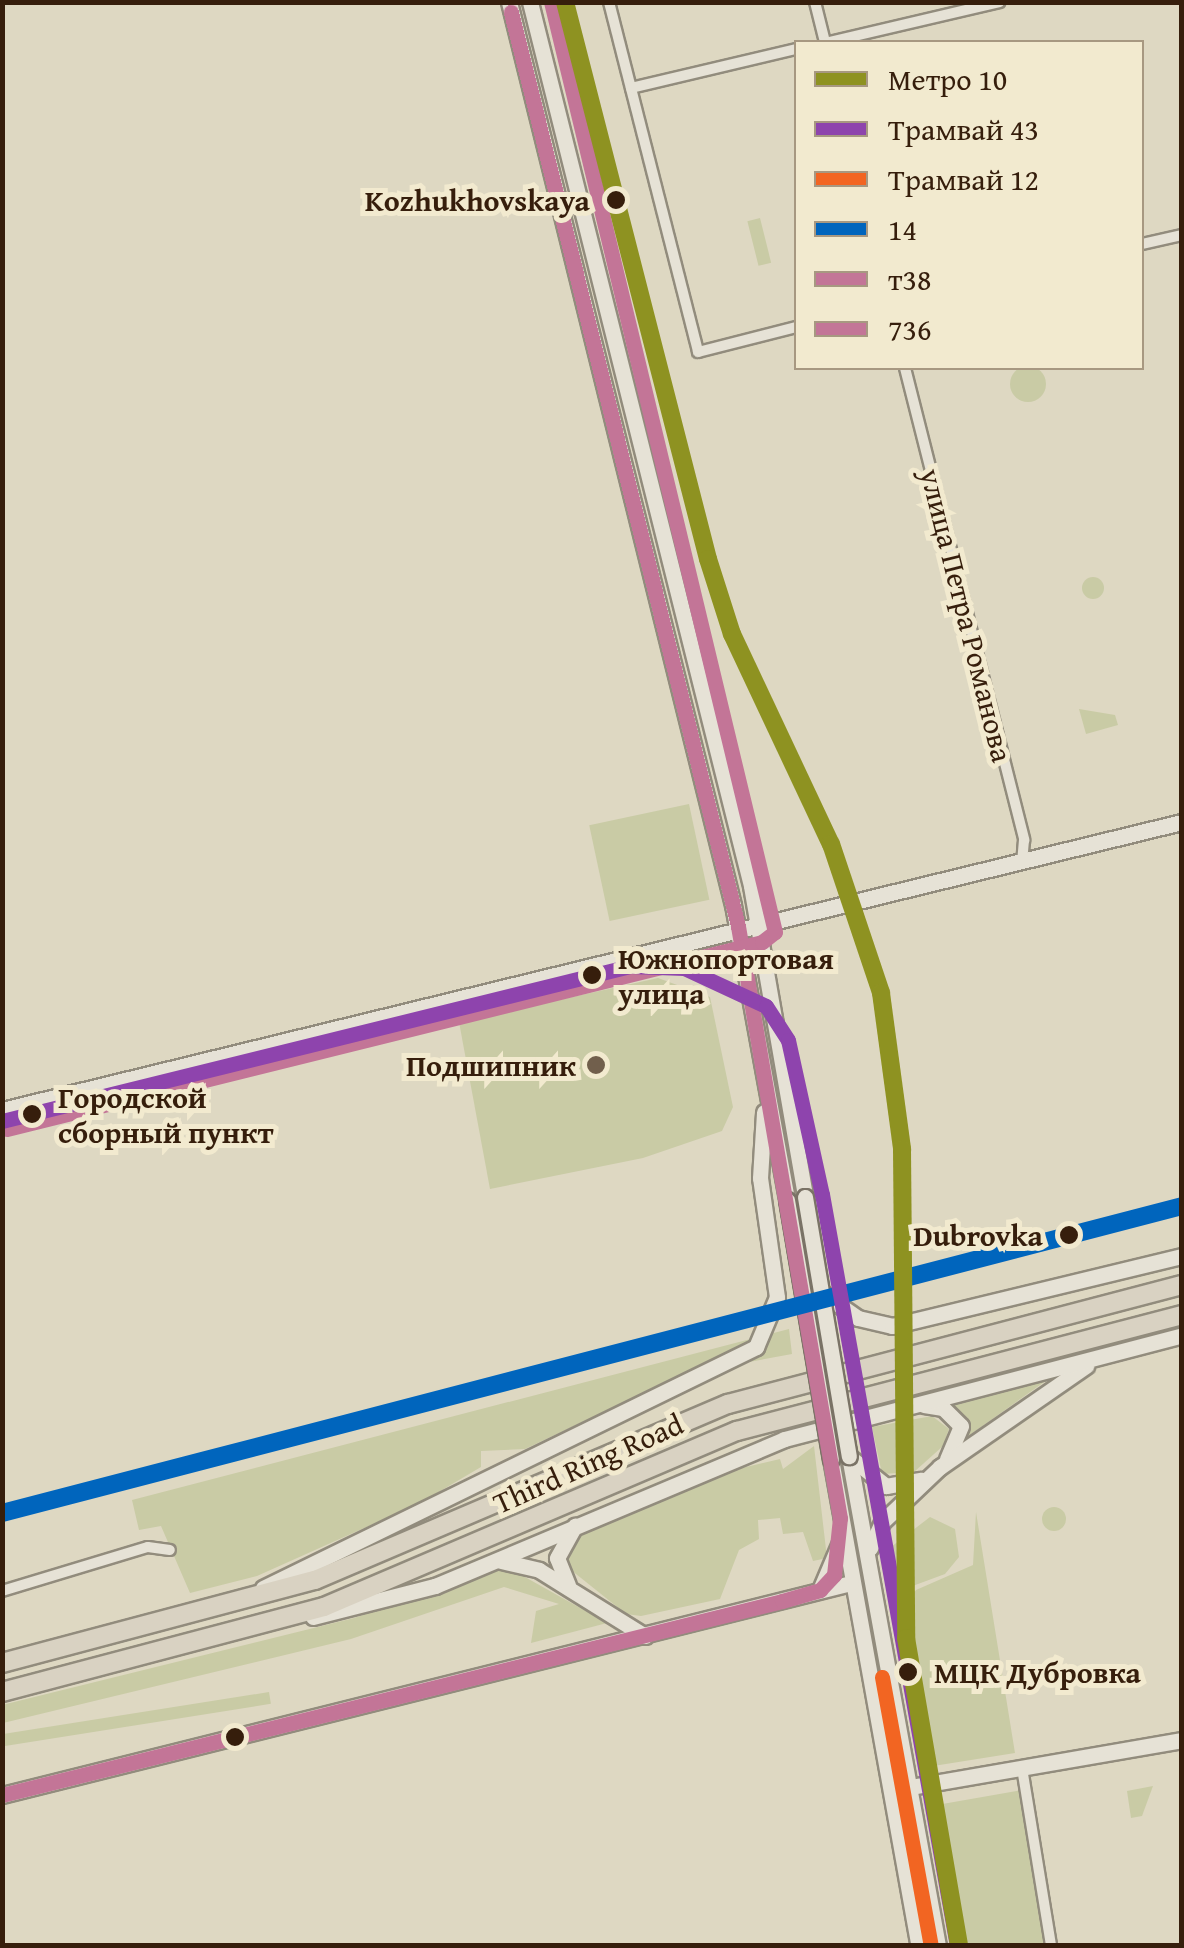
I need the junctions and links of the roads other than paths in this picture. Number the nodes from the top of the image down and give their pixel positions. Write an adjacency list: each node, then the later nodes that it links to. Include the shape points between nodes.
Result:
1 (508, 2): 14 (main road)
2 (530, 2): 13 (main road)
3 (609, 2): 9 (street)
4 (815, 2): 6 (street)
5 (999, 2): 7 (street)
6 (826, 40)
7 (836, 40)
8 (794, 50): 9 (street)
9 (631, 88): 12 (street, via 698,352)
10 (1182, 234): 11 (street)
11 (1144, 244)
12 (794, 328)
13 (617, 358): 14 (street, via 606,372); 16 (main road)
14 (594, 363): 17 (main road)
15 (906, 370): 19 (street, улица Петра Романова, via 1024,840)
16 (625, 393): 17 (street, via 608,385); 20 (main road)
17 (602, 399): 21 (main road)
18 (1182, 822): 19 (main road)
19 (1022, 862): 20 (main road)
20 (758, 923): 21 (main road); 22 (main road)
21 (738, 926): 23 (main road); 25 (main road)
22 (776, 1043): 23 (main road, via 765,1036); 28 (main road, bridge)
23 (758, 1046): 24 (main road)
24 (765, 1088): 36 (main road, bridge); 45 (main road, via 764,1212 777,1297 756,1347 497,1476)
25 (2, 1110)
26 (1182, 1256): 28 (main road, via 892,1326 858,1318)
27 (1182, 1286): 45 (main road, Third Ring Road, via 728,1404 377,1557)
28 (822, 1293): 33 (main road, bridge)
29 (1182, 1315): 46 (main road, Third Ring Road, via 737,1431 406,1576)
30 (1182, 1335): 31 (main road)
31 (1122, 1350): 32 (main road); 34 (main road, via 1073,1373)
32 (910, 1406): 34 (main road, via 943,1408 961,1426); 35 (main road, via 715,1462)
33 (849, 1456): 34 (main road, via 886,1486); 38 (main road)
34 (934, 1471): 38 (main road, via 882,1522)
35 (587, 1518): 39 (main road); 43 (main road, via 557,1558)
36 (840, 1518): 40 (main road); 41 (main road, via 834,1575)
37 (170, 1550): 42 (street, via 148,1547)
38 (868, 1555): 40 (main road); 44 (main road)
39 (488, 1564): 43 (main road, via 516,1561); 46 (main road, via 412,1594)
40 (850, 1583): 41 (main road); 44 (main road); 52 (main road)
41 (820, 1590): 47 (main road)
42 (2, 1591)
43 (579, 1594): 47 (main road)
44 (876, 1600): 51 (main road)
45 (190, 1616): 48 (main road, Third Ring Road)
46 (249, 1632): 49 (main road, Third Ring Road)
47 (645, 1636): 56 (main road)
48 (2, 1663)
49 (2, 1692)
50 (1182, 1740): 53 (main road)
51 (904, 1757): 54 (main road); 55 (main road)
52 (882, 1762): 55 (main road); 57 (main road)
53 (1022, 1768): 54 (main road); 61 (street)
54 (942, 1782): 55 (main road); 58 (main road, via 922,1803)
55 (910, 1788): 57 (main road); 58 (main road)
56 (2, 1795)
57 (893, 1823): 59 (main road)
58 (918, 1828): 60 (main road)
59 (919, 1946)
60 (938, 1946)
61 (1051, 1946)

